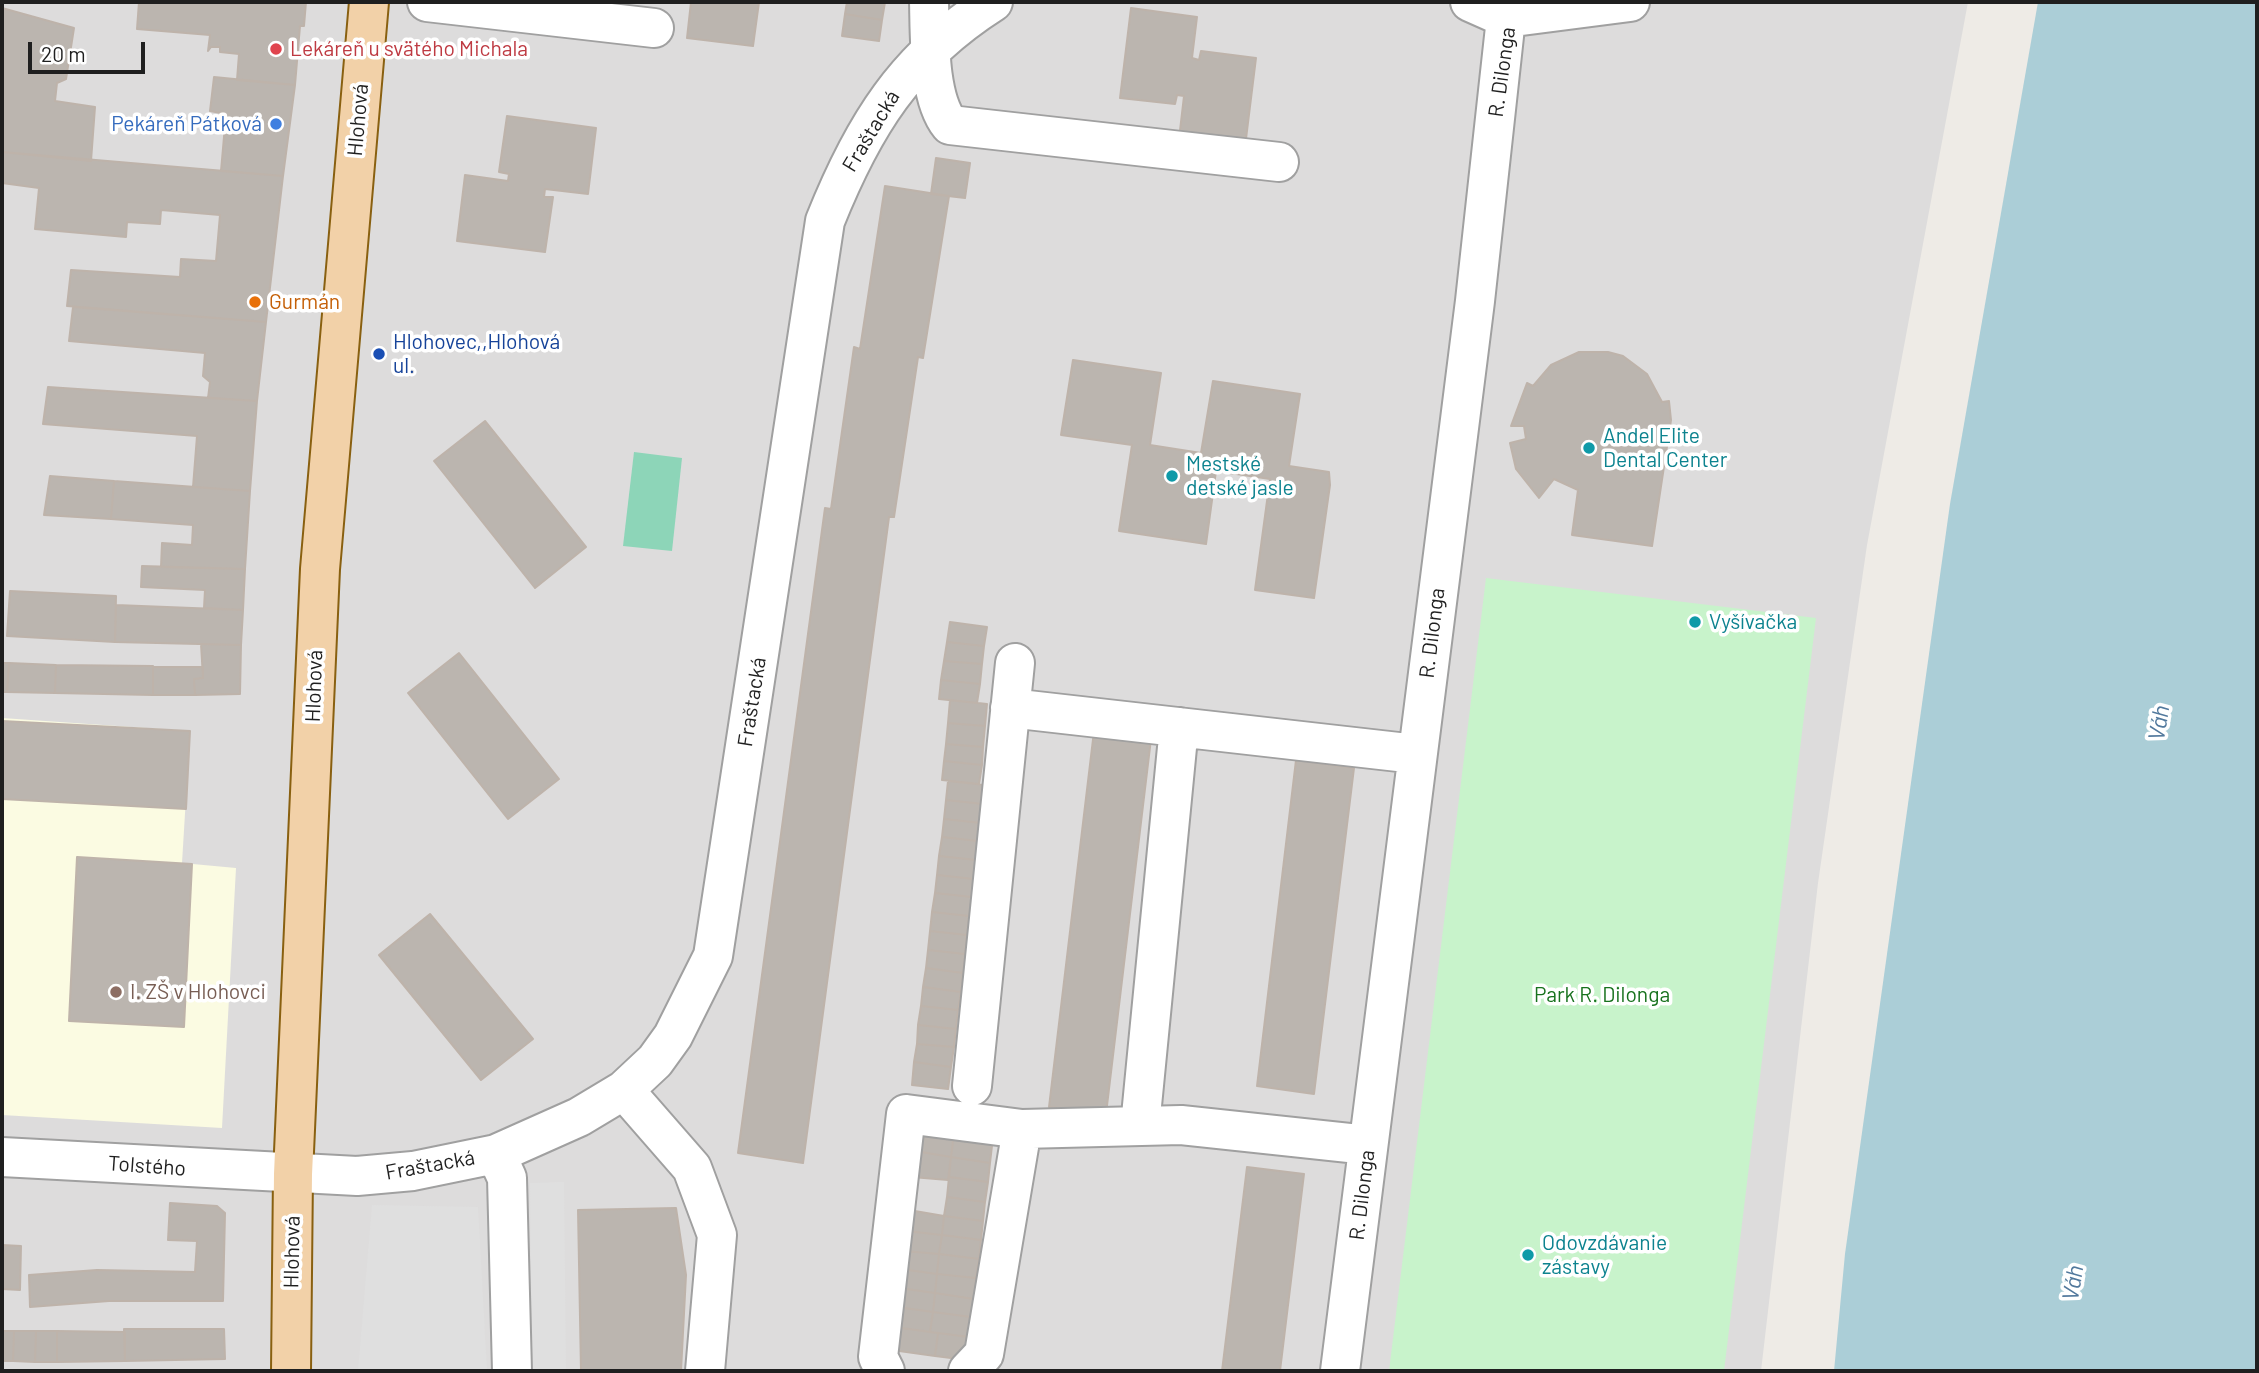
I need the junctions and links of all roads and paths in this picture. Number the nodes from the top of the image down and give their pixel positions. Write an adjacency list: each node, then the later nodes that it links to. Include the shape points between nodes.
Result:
1 (369, 2): 22 (main road, Hlohová, via 320,569)
2 (427, 2): 8 (street)
3 (929, 2): 9 (street)
4 (993, 2): 9 (street, Fraštacká)
5 (1470, 2): 7 (street)
6 (1630, 2): 7 (street, R. Dilonga)
7 (1506, 18): 14 (street, R. Dilonga, via 1475,301)
8 (654, 28)
9 (933, 49): 10 (street, via 933,85 941,114 950,125); 16 (street, Fraštacká, via 872,121 849,160 825,221 713,956 673,1036)
10 (1279, 162)
11 (1015, 663): 12 (street)
12 (1010, 708): 13 (street); 15 (street)
13 (1179, 727): 14 (street); 17 (street)
14 (1416, 754): 19 (street, R. Dilonga)
15 (972, 1086)
16 (624, 1090): 20 (street, Fraštacká, via 579,1117); 25 (street, via 692,1168 717,1236)
17 (1140, 1126): 18 (street); 19 (street, via 1181,1125)
18 (1022, 1129): 26 (street, via 906,1114 878,1357); 27 (street, via 984,1354)
19 (1368, 1145): 28 (street, R. Dilonga)
20 (496, 1154): 22 (street, Fraštacká, via 374,1175); 24 (street, via 507,1178)
21 (2, 1157): 22 (street, Tolstého)
22 (293, 1174): 23 (main road, Hlohová)
23 (291, 1371)
24 (512, 1371)
25 (705, 1371)
26 (885, 1371)
27 (968, 1371)
28 (1340, 1371)

